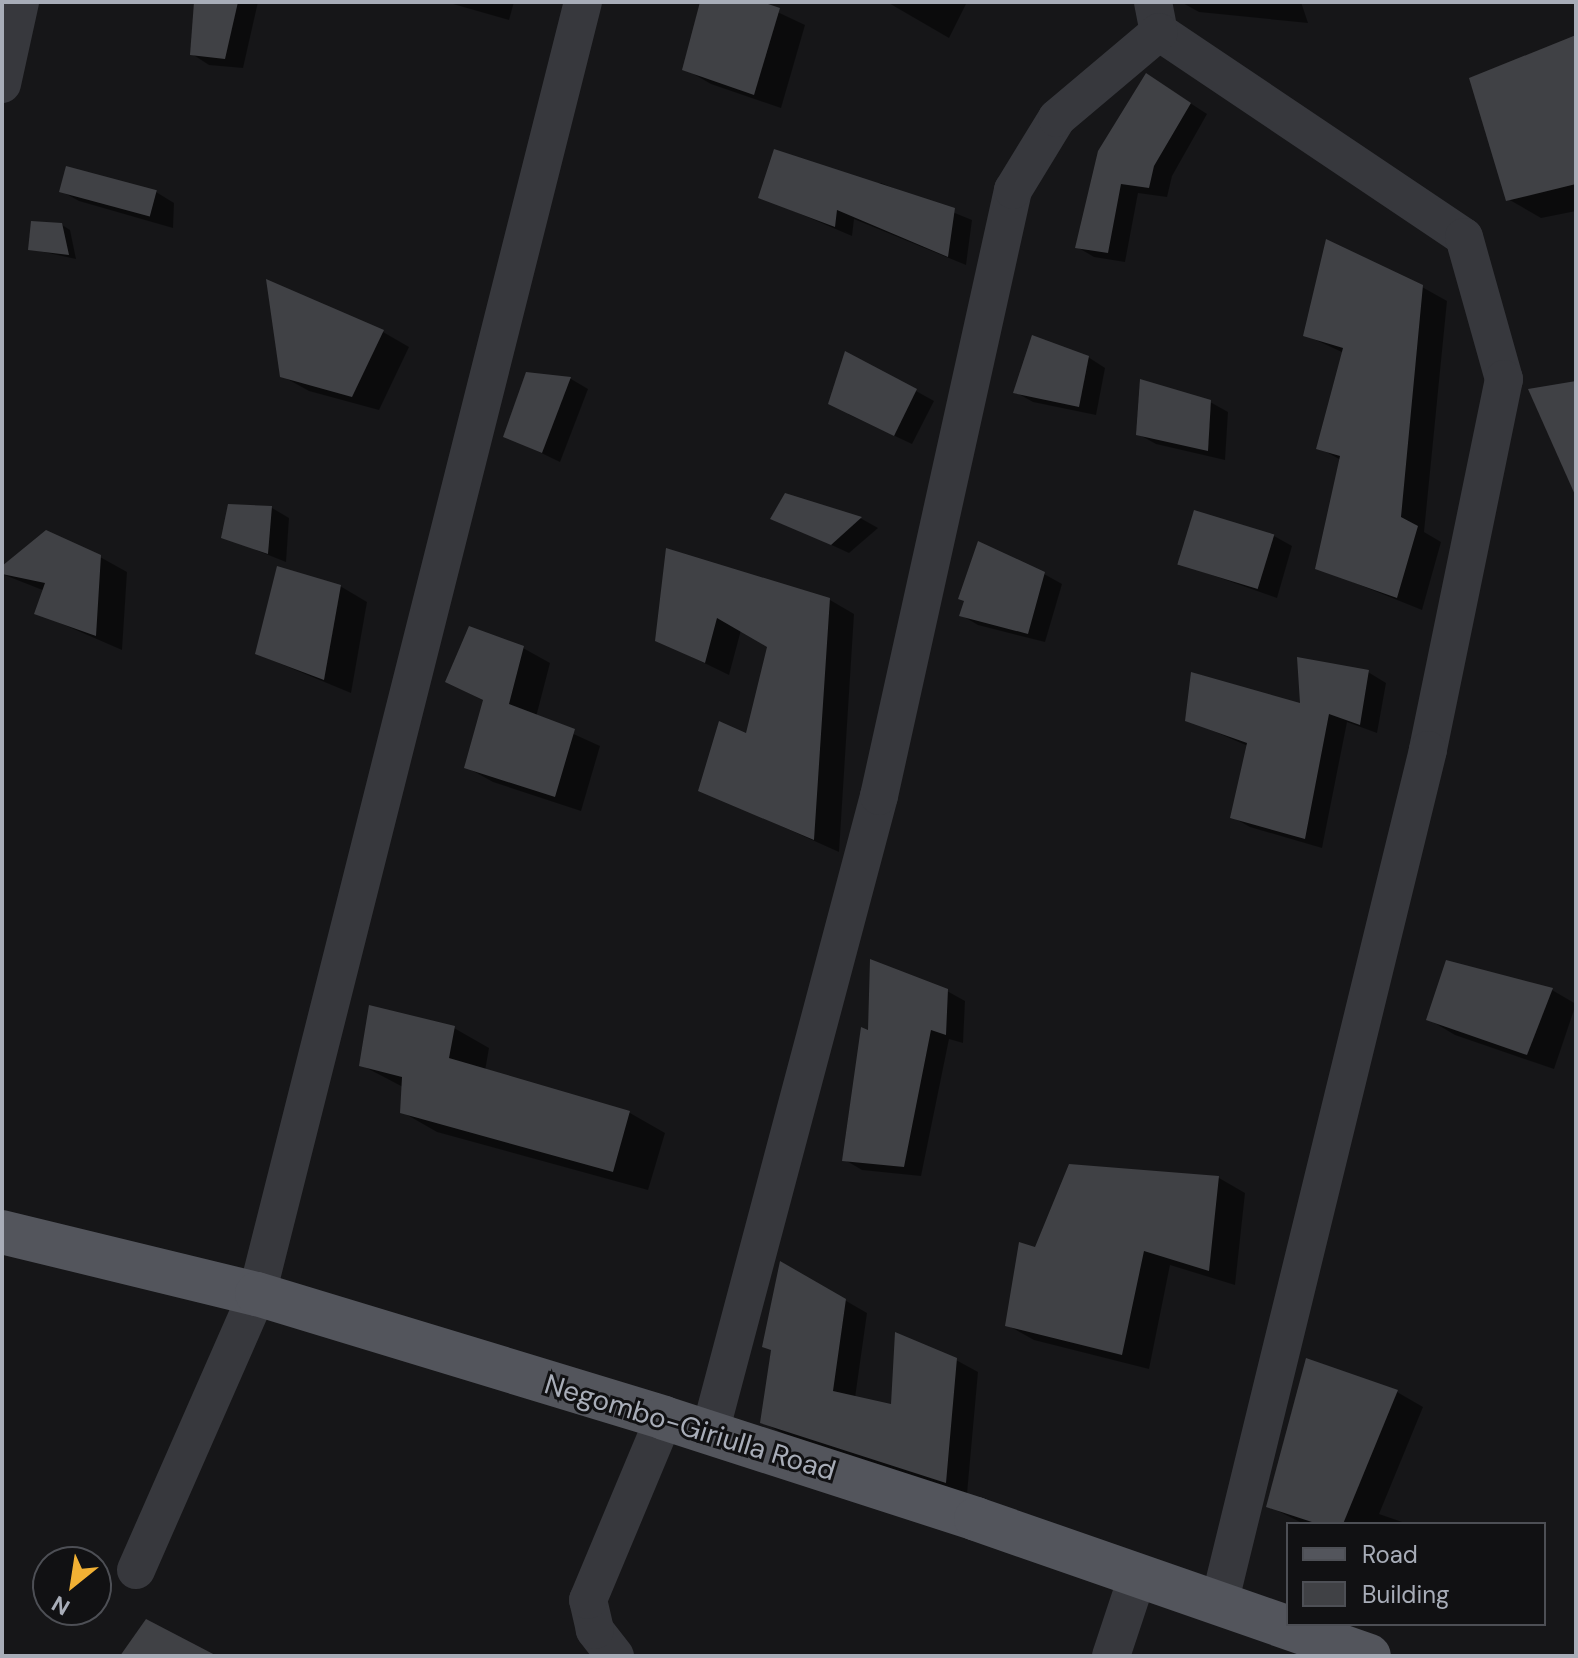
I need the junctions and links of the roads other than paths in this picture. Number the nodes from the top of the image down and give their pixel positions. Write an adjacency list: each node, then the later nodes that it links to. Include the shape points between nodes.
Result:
1 (20, 2): 4 (street)
2 (583, 2): 6 (street)
3 (1156, 17): 8 (street, via 1057,118 1013,190 879,796); 11 (street, via 1464,237 1504,379 1428,750)
4 (2, 84)
5 (2, 1232): 6 (main road, Negombo-Giriulla Road)
6 (257, 1294): 7 (main road, Negombo-Giriulla Road); 9 (street)
7 (664, 1418): 8 (main road, Negombo-Giriulla Road); 13 (street, via 588,1600 595,1630)
8 (710, 1432): 10 (main road, Negombo-Giriulla Road)
9 (136, 1570)
10 (1138, 1575): 11 (main road, Negombo-Giriulla Road); 14 (street)
11 (1219, 1604): 12 (main road, Negombo-Giriulla Road)
12 (1324, 1648): 15 (main road, Negombo-Giriulla Road)
13 (615, 1656)
14 (1111, 1656)
15 (1369, 1656)

